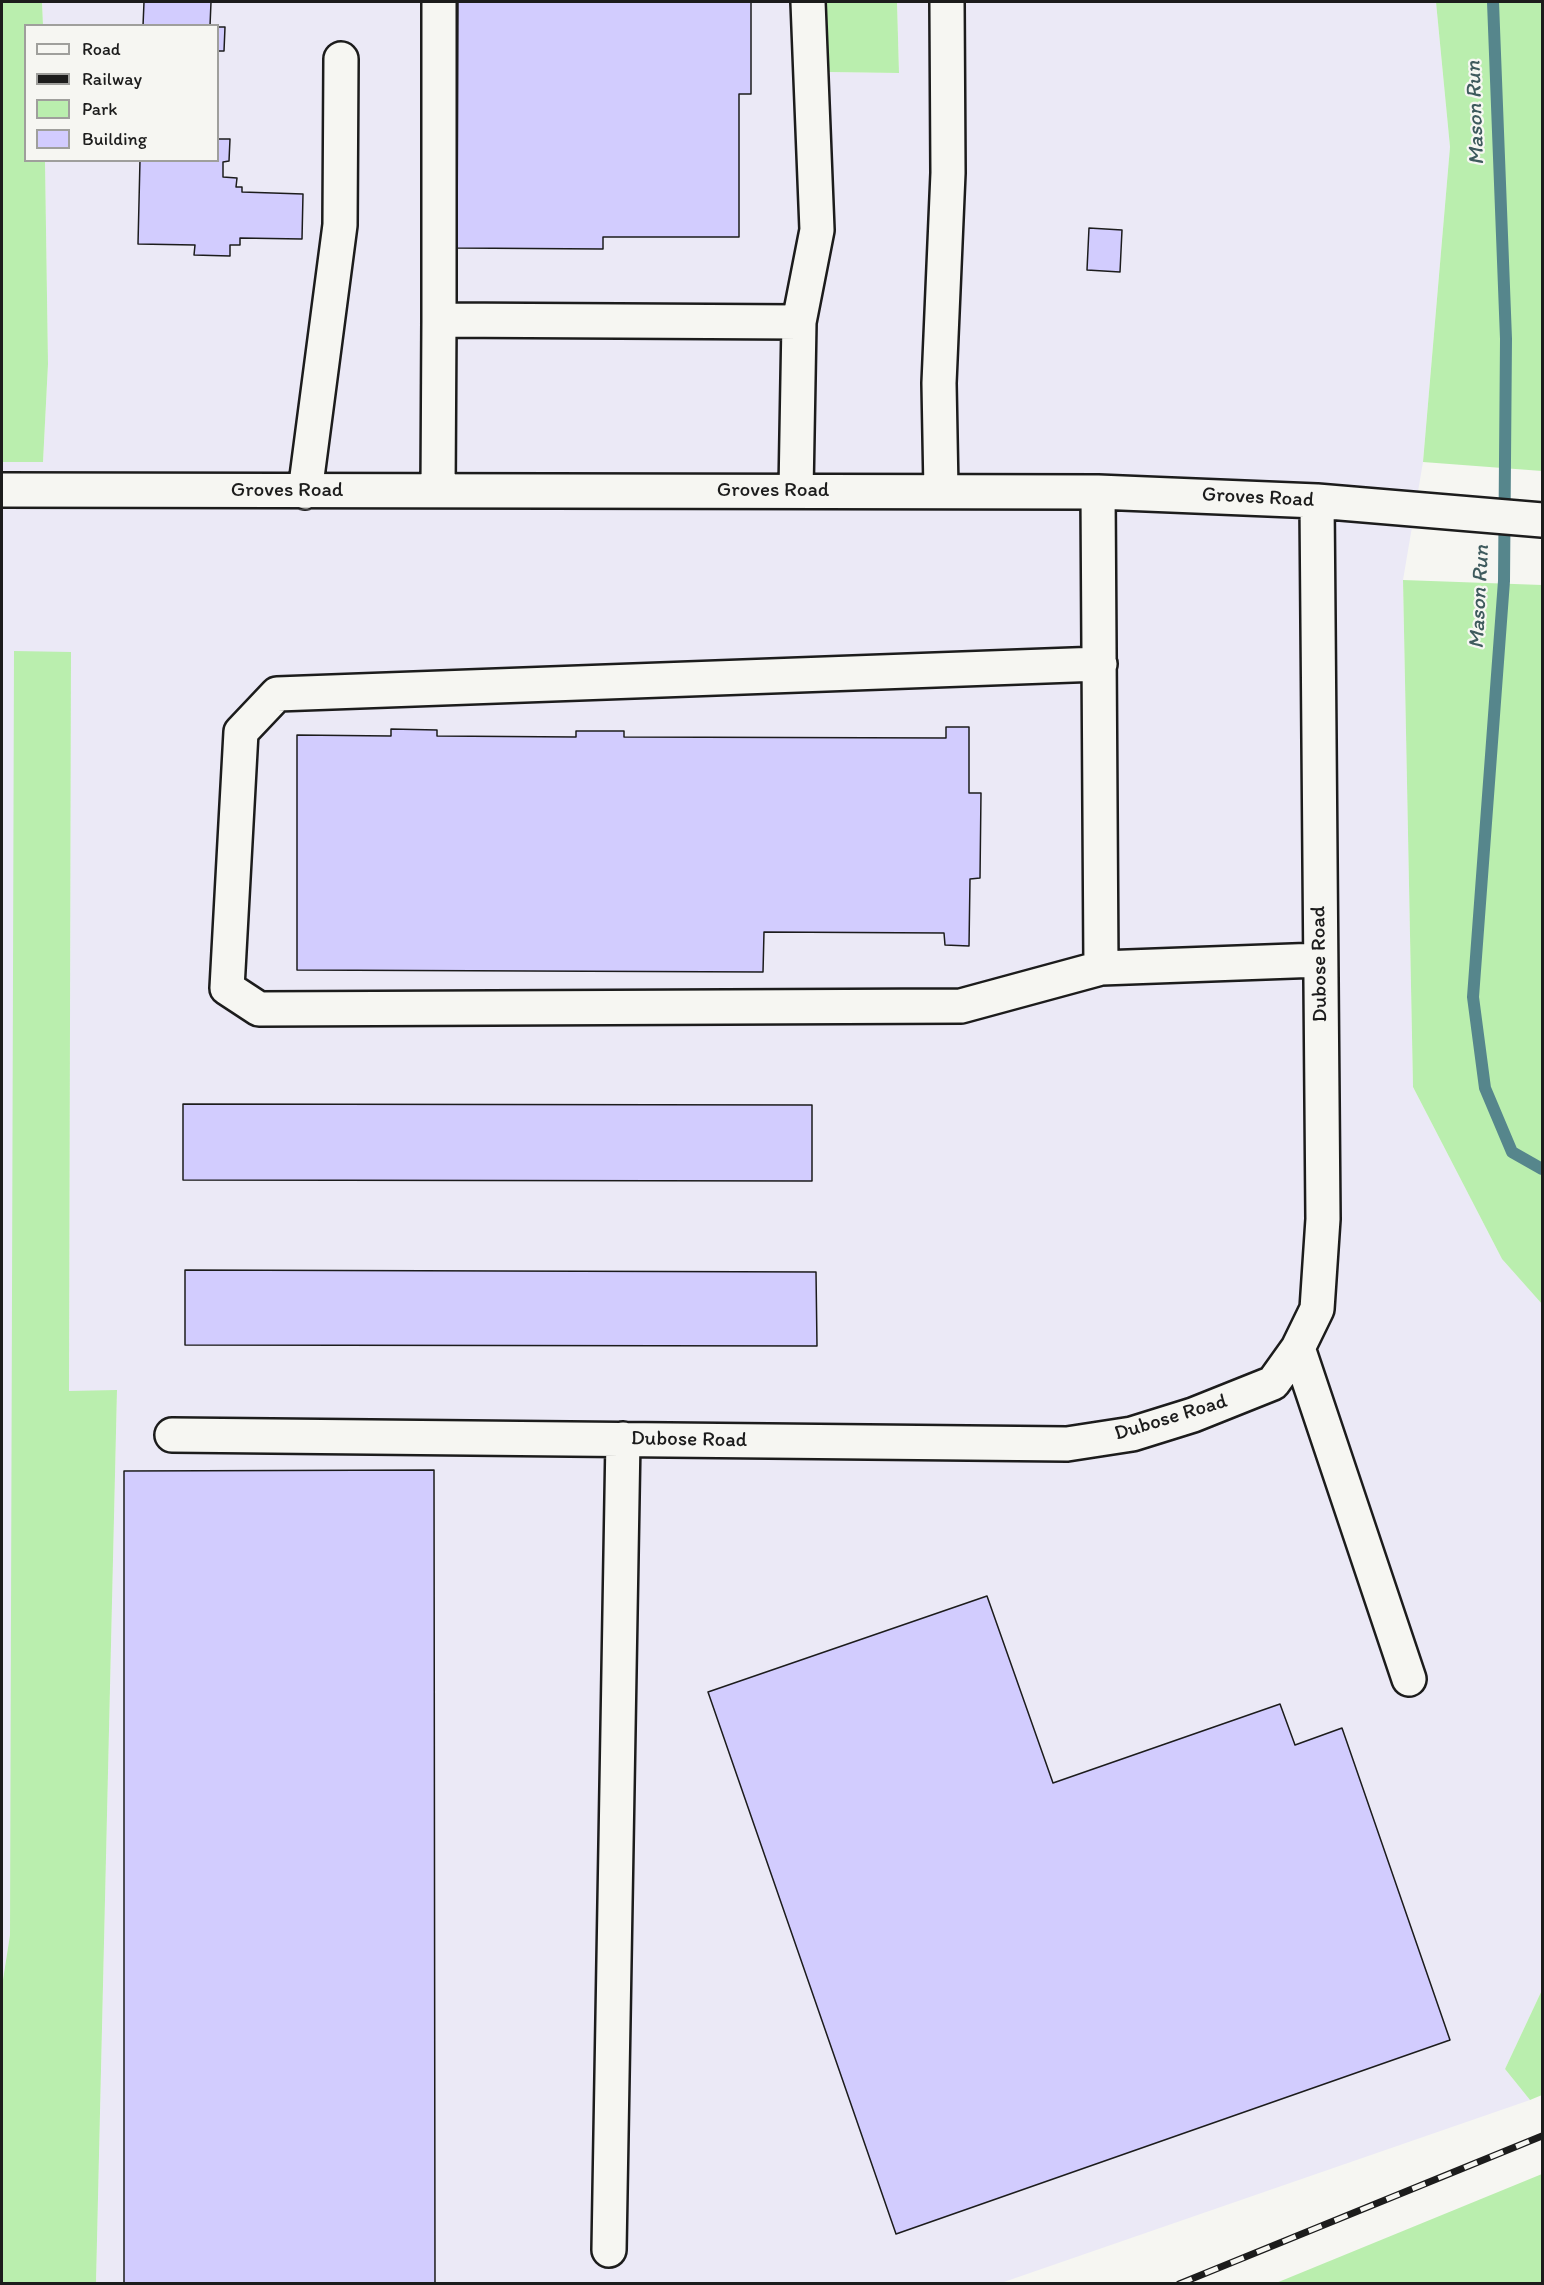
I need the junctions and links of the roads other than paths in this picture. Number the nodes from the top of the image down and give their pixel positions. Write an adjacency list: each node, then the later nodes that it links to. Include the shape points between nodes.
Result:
1 (439, 2): 5 (street)
2 (808, 2): 6 (street, via 817,230)
3 (947, 2): 8 (street, via 948,173 939,383)
4 (341, 59): 11 (street, via 340,225)
5 (439, 320): 6 (street); 9 (street)
6 (799, 322): 10 (street)
7 (2, 490): 11 (street, Groves Road)
8 (941, 490): 10 (street, Groves Road); 12 (street, Groves Road)
9 (438, 491): 10 (street, Groves Road); 11 (street, Groves Road)
10 (796, 491)
11 (305, 492)
12 (1098, 492): 13 (street, Groves Road); 15 (street)
13 (1317, 501): 14 (street, Groves Road); 16 (street, Dubose Road)
14 (1536, 519)
15 (1100, 664): 17 (street); 17 (street, via 277,693 241,732 227,988 259,1009 961,1006)
16 (1320, 960): 17 (street); 18 (street, Dubose Road, via 1323,1219 1317,1309)
17 (1101, 968)
18 (1298, 1348): 20 (street, Dubose Road, via 1273,1383 1132,1434 1067,1444); 21 (street)
19 (172, 1436): 20 (street, Dubose Road)
20 (623, 1439): 22 (street)
21 (1409, 1680)
22 (609, 2250)

